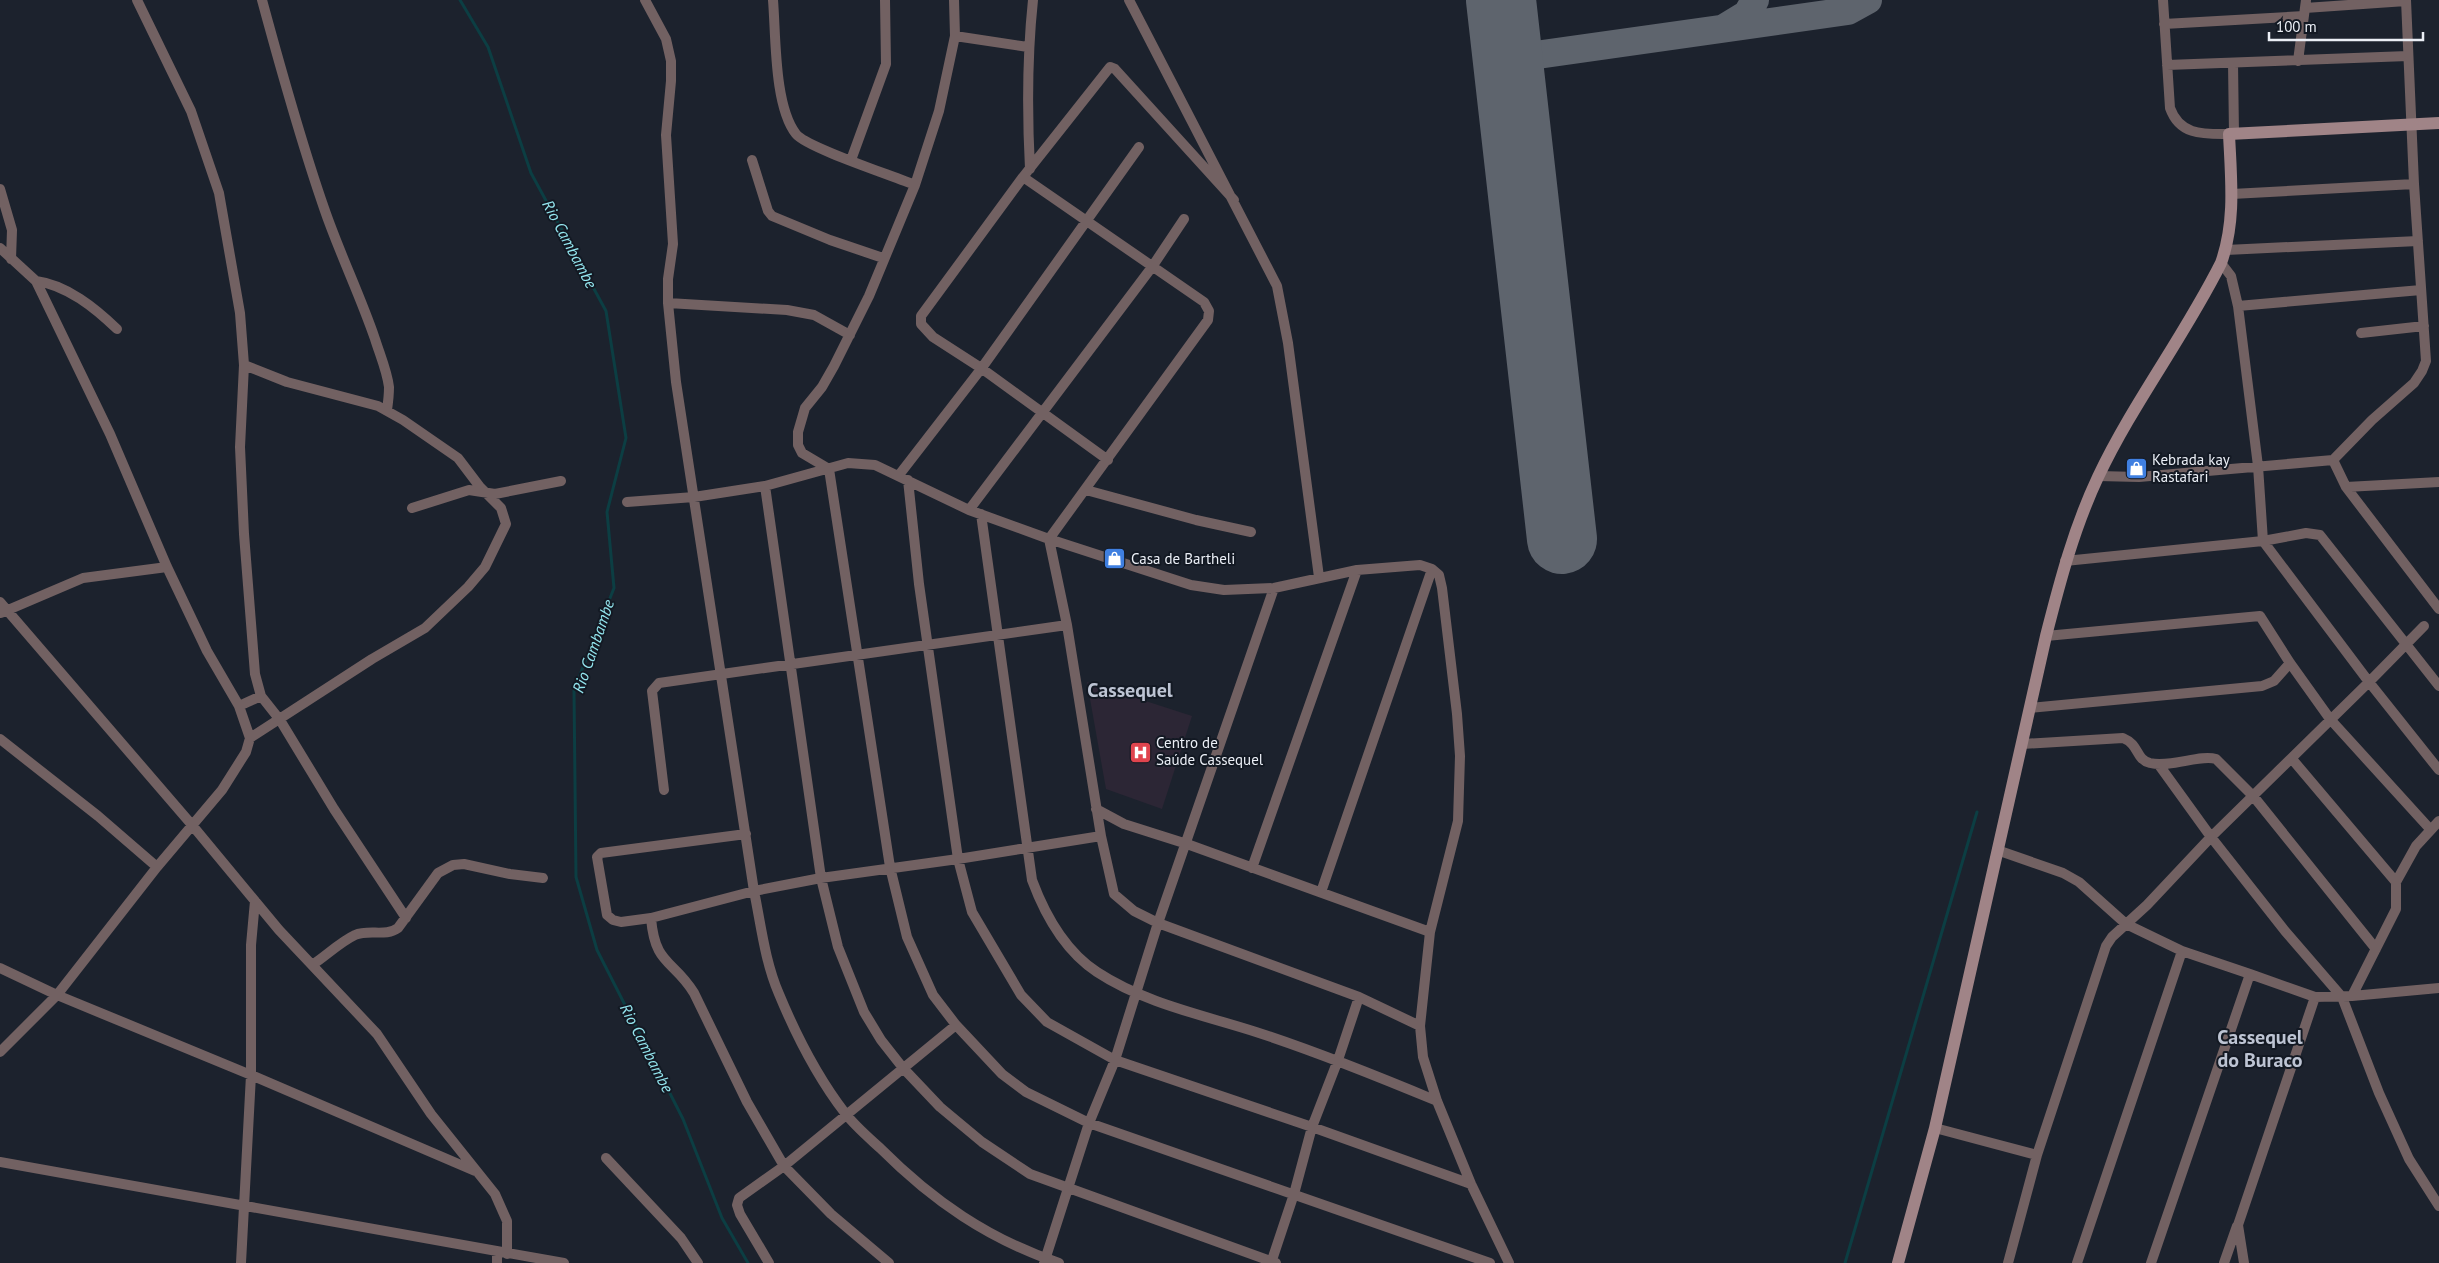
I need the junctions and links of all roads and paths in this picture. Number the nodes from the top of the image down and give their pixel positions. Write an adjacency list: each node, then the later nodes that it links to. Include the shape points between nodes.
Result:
1 (138, 0): 48 (street, via 191,110 219,194 240,312)
2 (262, 0): 50 (street, via 283,82 324,210 382,360 389,388)
3 (645, 0): 42 (street, via 666,40 670,61 666,135 673,244)
4 (773, 0): 24 (street, via 776,68 788,120 797,135)
5 (885, 0): 24 (street, via 886,64)
6 (954, 0): 13 (street)
7 (1033, 0): 14 (street)
8 (1129, 0): 30 (street)
9 (2163, 0): 12 (street)
10 (2406, 0): 11 (street); 15 (street)
11 (2305, 8): 12 (street); 16 (street)
12 (2164, 24): 18 (street)
13 (955, 36): 14 (street); 27 (street, via 939,111)
14 (1028, 47): 25 (street)
15 (2408, 56): 16 (street); 20 (street)
16 (2298, 61): 17 (street)
17 (2233, 63): 18 (street); 21 (street)
18 (2167, 65): 21 (street, via 2170,108 2177,122 2191,132)
19 (2439, 123): 20 (street)
20 (2412, 124): 21 (street); 26 (street)
21 (2231, 134): 29 (street)
22 (1139, 147): 32 (street)
23 (752, 160): 36 (street, via 772,216)
24 (851, 160): 27 (street)
25 (1026, 173): 30 (street, via 1107,70 1113,67); 32 (street); 49 (street, via 921,316 925,330 932,337)
26 (2414, 184): 29 (street); 33 (street)
27 (915, 185): 36 (street)
28 (0, 189): 37 (street, via 12,230)
29 (2232, 194): 35 (street)
30 (1234, 200): 76 (street, via 1277,286 1288,343)
31 (1184, 219): 39 (street)
32 (1087, 220): 39 (street); 49 (street)
33 (2418, 242): 35 (street); 41 (street)
34 (0, 248): 37 (street)
35 (2226, 250): 38 (street)
36 (883, 258): 47 (street)
37 (11, 259): 40 (street)
38 (2221, 263): 43 (street, via 2231,276); 56 (street)
39 (1152, 267): 51 (street); 52 (street, via 1204,302 1209,311 1208,320)
40 (36, 281): 45 (street, via 49,282 68,292); 73 (street, via 110,434)
41 (2421, 290): 43 (street); 44 (street)
42 (668, 303): 47 (street, via 787,310 814,315); 64 (street, via 676,382)
43 (2238, 306): 54 (street)
44 (2424, 326): 46 (street); 53 (street, via 2426,361 2418,377)
45 (117, 329)
46 (2362, 333)
47 (850, 335): 55 (street, via 822,387 804,408 798,432 802,453)
48 (244, 365): 50 (street, via 287,382); 93 (street, via 240,447 255,674)
49 (981, 368): 51 (street); 57 (street)
50 (387, 410): 63 (street, via 458,458)
51 (1042, 412): 52 (street); 67 (street)
52 (1108, 460): 62 (street)
53 (2333, 460): 54 (street); 61 (street)
54 (2258, 466): 56 (street, via 2149,477); 71 (street)
55 (829, 469): 57 (street, via 861,463 875,465); 60 (street); 87 (street)
56 (2098, 476): 72 (street)
57 (904, 478): 67 (street); 85 (street)
58 (561, 481): 63 (street)
59 (2439, 482): 61 (street)
60 (765, 486): 64 (street); 88 (street)
61 (2346, 487): 79 (street)
62 (1086, 490): 69 (street); 70 (street)
63 (487, 494): 66 (street, via 469,490); 97 (street, via 501,508 506,524 489,561 468,587 425,628)
64 (694, 497): 65 (street); 90 (street)
65 (627, 502)
66 (412, 508)
67 (970, 510): 68 (street)
68 (981, 514): 70 (street); 83 (street)
69 (1251, 532)
70 (1049, 539): 77 (street, via 1191,585 1224,590); 81 (street)
71 (2263, 541): 72 (street); 86 (street, via 2306,533 2320,535); 91 (street)
72 (2065, 561): 84 (street)
73 (167, 568): 80 (street, via 83,578); 94 (street, via 207,651)
74 (1432, 569): 75 (street, via 1420,565); 124 (street); 130 (street, via 1439,576 1442,588 1460,756 1458,821)
75 (1356, 570): 76 (street); 119 (street)
76 (1319, 577): 77 (street)
77 (1274, 588): 113 (street)
78 (0, 602): 80 (street)
79 (2439, 609)
80 (4, 612): 108 (street)
81 (1067, 625): 83 (street); 106 (street)
82 (2424, 626): 86 (street)
83 (996, 634): 85 (street); 114 (street)
84 (2046, 636): 89 (street, via 2254,615 2264,620); 95 (street)
85 (928, 643): 87 (street); 116 (street)
86 (2407, 644): 91 (street); 92 (street)
87 (858, 653): 88 (street); 118 (street)
88 (791, 663): 90 (street); 121 (street)
89 (2290, 663): 95 (street, via 2274,682 2262,686); 96 (street)
90 (721, 674): 104 (street, via 659,683 652,691); 110 (street)
91 (2369, 682): 96 (street); 103 (street)
92 (2439, 686)
93 (261, 696): 94 (street); 97 (street)
94 (239, 706): 98 (street)
95 (2030, 708): 100 (street)
96 (2330, 719): 101 (street); 109 (street)
97 (280, 720): 98 (street); 126 (street)
98 (250, 738): 108 (street, via 246,752 222,790)
99 (0, 739): 117 (street)
100 (2022, 744): 102 (street, via 2123,738 2135,745 2141,759); 115 (street)
101 (2292, 759): 105 (street); 122 (street)
102 (2159, 765): 105 (street, via 2212,758); 112 (street)
103 (2439, 770)
104 (664, 790)
105 (2254, 797): 112 (street); 131 (street)
106 (1096, 810): 111 (street); 113 (street, via 1124,824)
107 (2439, 821): 109 (street)
108 (192, 825): 117 (street); 125 (street)
109 (2430, 829): 122 (street, via 2416,846)
110 (746, 834): 123 (street); 127 (street, via 599,854 607,916 621,922)
111 (1101, 836): 114 (street); 128 (street, via 1114,894 1134,911)
112 (2211, 838): 129 (street); 139 (street, via 2285,931)
113 (1187, 844): 119 (street); 128 (street)
114 (1026, 847): 116 (street); 137 (street, via 1032,880 1043,910 1064,940 1095,971)
115 (1997, 850): 129 (street, via 2079,882); 153 (street)
116 (958, 859): 118 (street); 145 (street, via 972,912 1021,995 1047,1022)
117 (157, 867): 138 (street)
118 (890, 867): 121 (street); 142 (street, via 907,938 933,995)
119 (1252, 868): 124 (street)
120 (543, 878): 126 (street, via 464,864 453,865 438,873)
121 (821, 878): 123 (street); 147 (street, via 838,947 864,1012)
122 (2396, 882): 131 (street, via 2396,909)
123 (754, 891): 127 (street); 150 (street, via 778,994 816,1068)
124 (1321, 892): 130 (street)
125 (255, 901): 133 (street); 148 (street, via 251,944)
126 (406, 918): 133 (street, via 393,932 355,935)
127 (651, 918): 157 (street, via 658,952 694,993 743,1094)
128 (1158, 923): 137 (street); 140 (street)
129 (2126, 924): 132 (street); 154 (street, via 2106,946)
130 (1430, 932): 143 (street)
131 (2376, 949): 139 (street)
132 (2182, 951): 135 (street); 178 (street)
133 (312, 965): 158 (street, via 377,1034)
134 (0, 968): 138 (street)
135 (2250, 974): 141 (street); 179 (street)
136 (2439, 988): 139 (street)
137 (1136, 994): 145 (street); 146 (street)
138 (57, 995): 144 (street); 148 (street)
139 (2347, 996): 141 (street); 162 (street, via 2409,1160)
140 (1359, 997): 143 (street); 146 (street)
141 (2315, 997): 164 (street)
142 (956, 1025): 147 (street); 151 (street, via 1002,1074 1026,1092)
143 (1420, 1026): 149 (street, via 1423,1056)
144 (0, 1052)
145 (1114, 1060): 151 (street); 152 (street)
146 (1338, 1060): 149 (street); 152 (street)
147 (903, 1068): 150 (street); 160 (street, via 940,1107 1006,1160)
148 (251, 1074): 158 (street); 163 (street)
149 (1437, 1101): 159 (street)
150 (845, 1114): 157 (street); 166 (street, via 899,1167 951,1210 984,1231)
151 (1089, 1123): 160 (street); 161 (street)
152 (1312, 1127): 159 (street); 161 (street)
153 (1935, 1128): 154 (street); 176 (street)
154 (2037, 1155): 177 (street)
155 (606, 1158): 169 (street, via 681,1238)
156 (0, 1162): 163 (street)
157 (784, 1166): 170 (street, via 739,1198 737,1204); 171 (street, via 832,1214)
158 (475, 1171): 165 (street, via 488,1184 507,1221)
159 (1472, 1184): 175 (street)
160 (1068, 1190): 166 (street); 173 (street)
161 (1294, 1194): 173 (street); 174 (street)
162 (2439, 1206)
163 (244, 1207): 165 (street); 167 (street)
164 (2238, 1225): 180 (street); 181 (street)
165 (500, 1256): 168 (street)
166 (1045, 1261): 172 (street)
167 (241, 1263)
168 (564, 1263)
169 (698, 1263)
170 (768, 1263)
171 (889, 1263)
172 (1060, 1263)
173 (1273, 1263)
174 (1490, 1263)
175 (1509, 1263)
176 (1898, 1263)
177 (2008, 1263)
178 (2077, 1263)
179 (2151, 1263)
180 (2224, 1263)
181 (2244, 1263)

